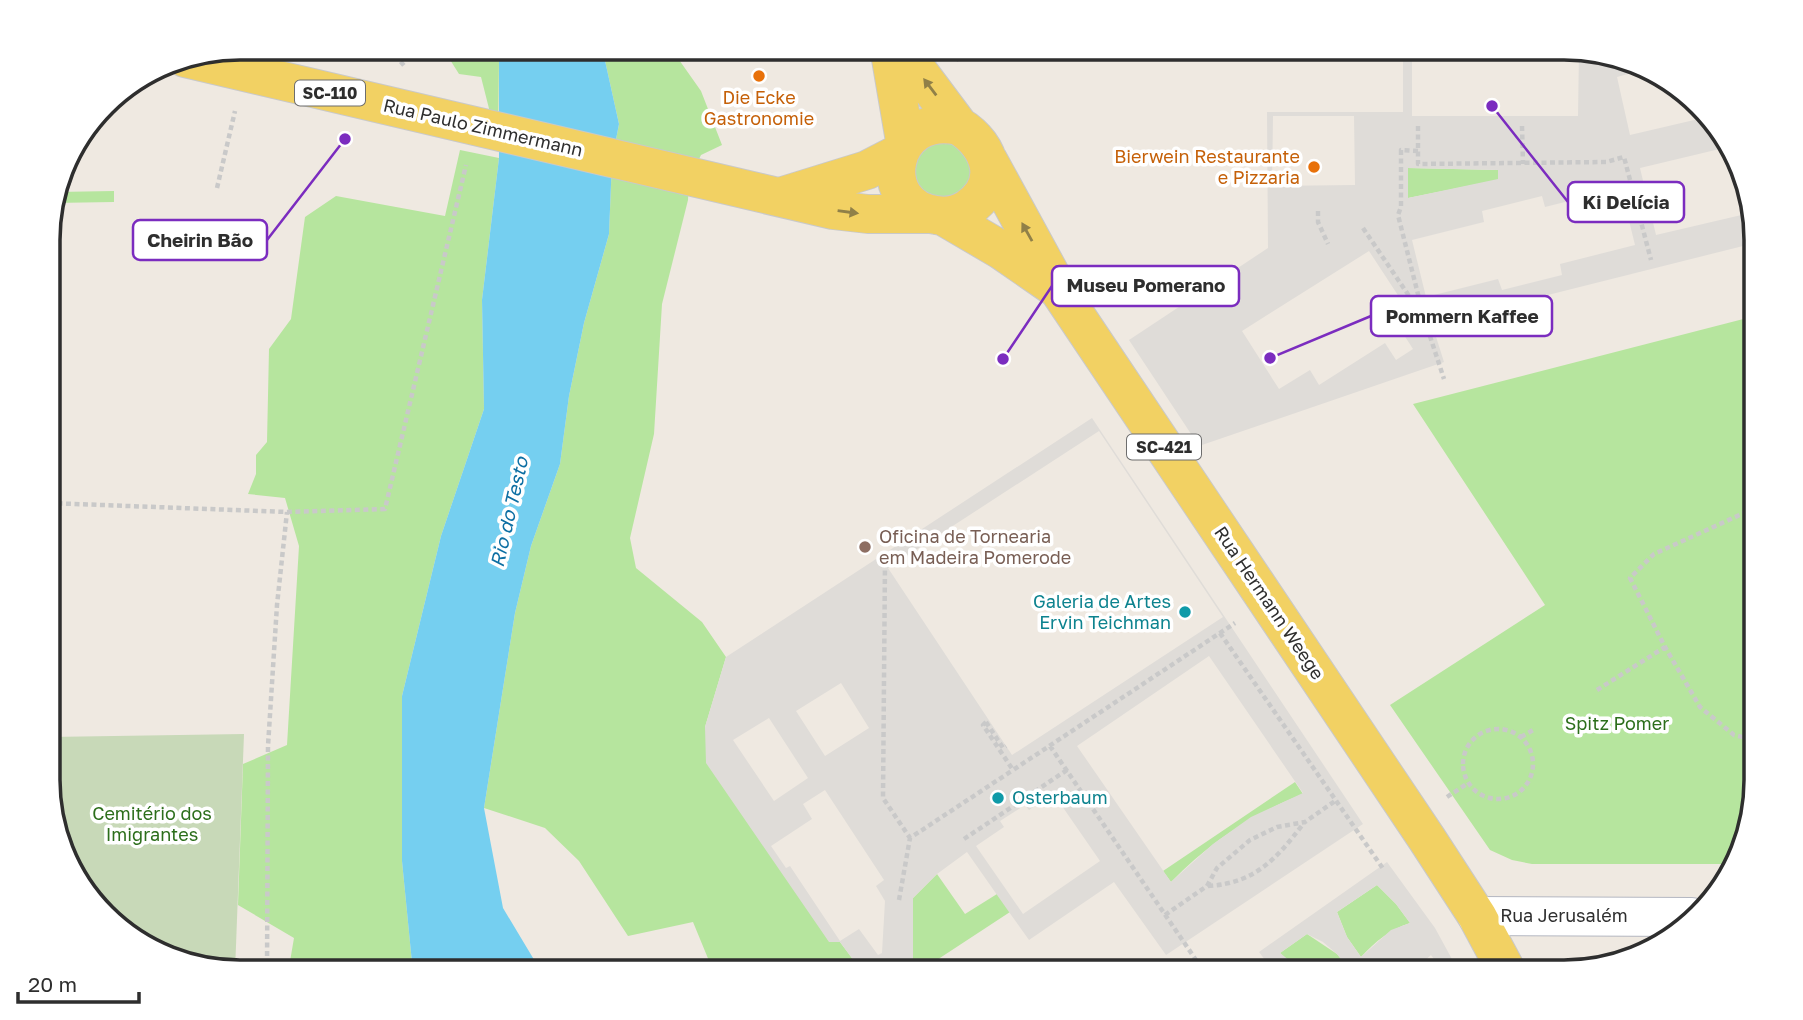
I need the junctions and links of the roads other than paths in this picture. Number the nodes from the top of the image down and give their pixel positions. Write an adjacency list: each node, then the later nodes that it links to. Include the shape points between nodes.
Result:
1 (890, 60): 5 (main road)
2 (910, 60): 4 (main road, one-way to 2)
3 (206, 63): 7 (main road, Rua Paulo Zimmermann / SC-110)
4 (960, 126): 5 (main road, via 930,125 916,131); 6 (main road, via 983,146)
5 (901, 147): 7 (main road, via 867,170); 8 (main road, via 895,168 897,183 914,207)
6 (988, 160): 8 (main road, via 986,187 979,198 957,214); 9 (main road, Rua Hermann Weege / SC-421, one-way to 6)
7 (781, 197): 8 (main road, Rua Paulo Zimmermann / SC-110, one-way to 8, via 833,210)
8 (935, 215): 9 (main road, Rua Hermann Weege / SC-421, via 1001,250)
9 (1060, 292): 10 (main road, Rua Hermann Weege / SC-421)
10 (1477, 916): 11 (street, Rua Jerusalém); 12 (main road, SC-421)
11 (1682, 916)
12 (1501, 960)

